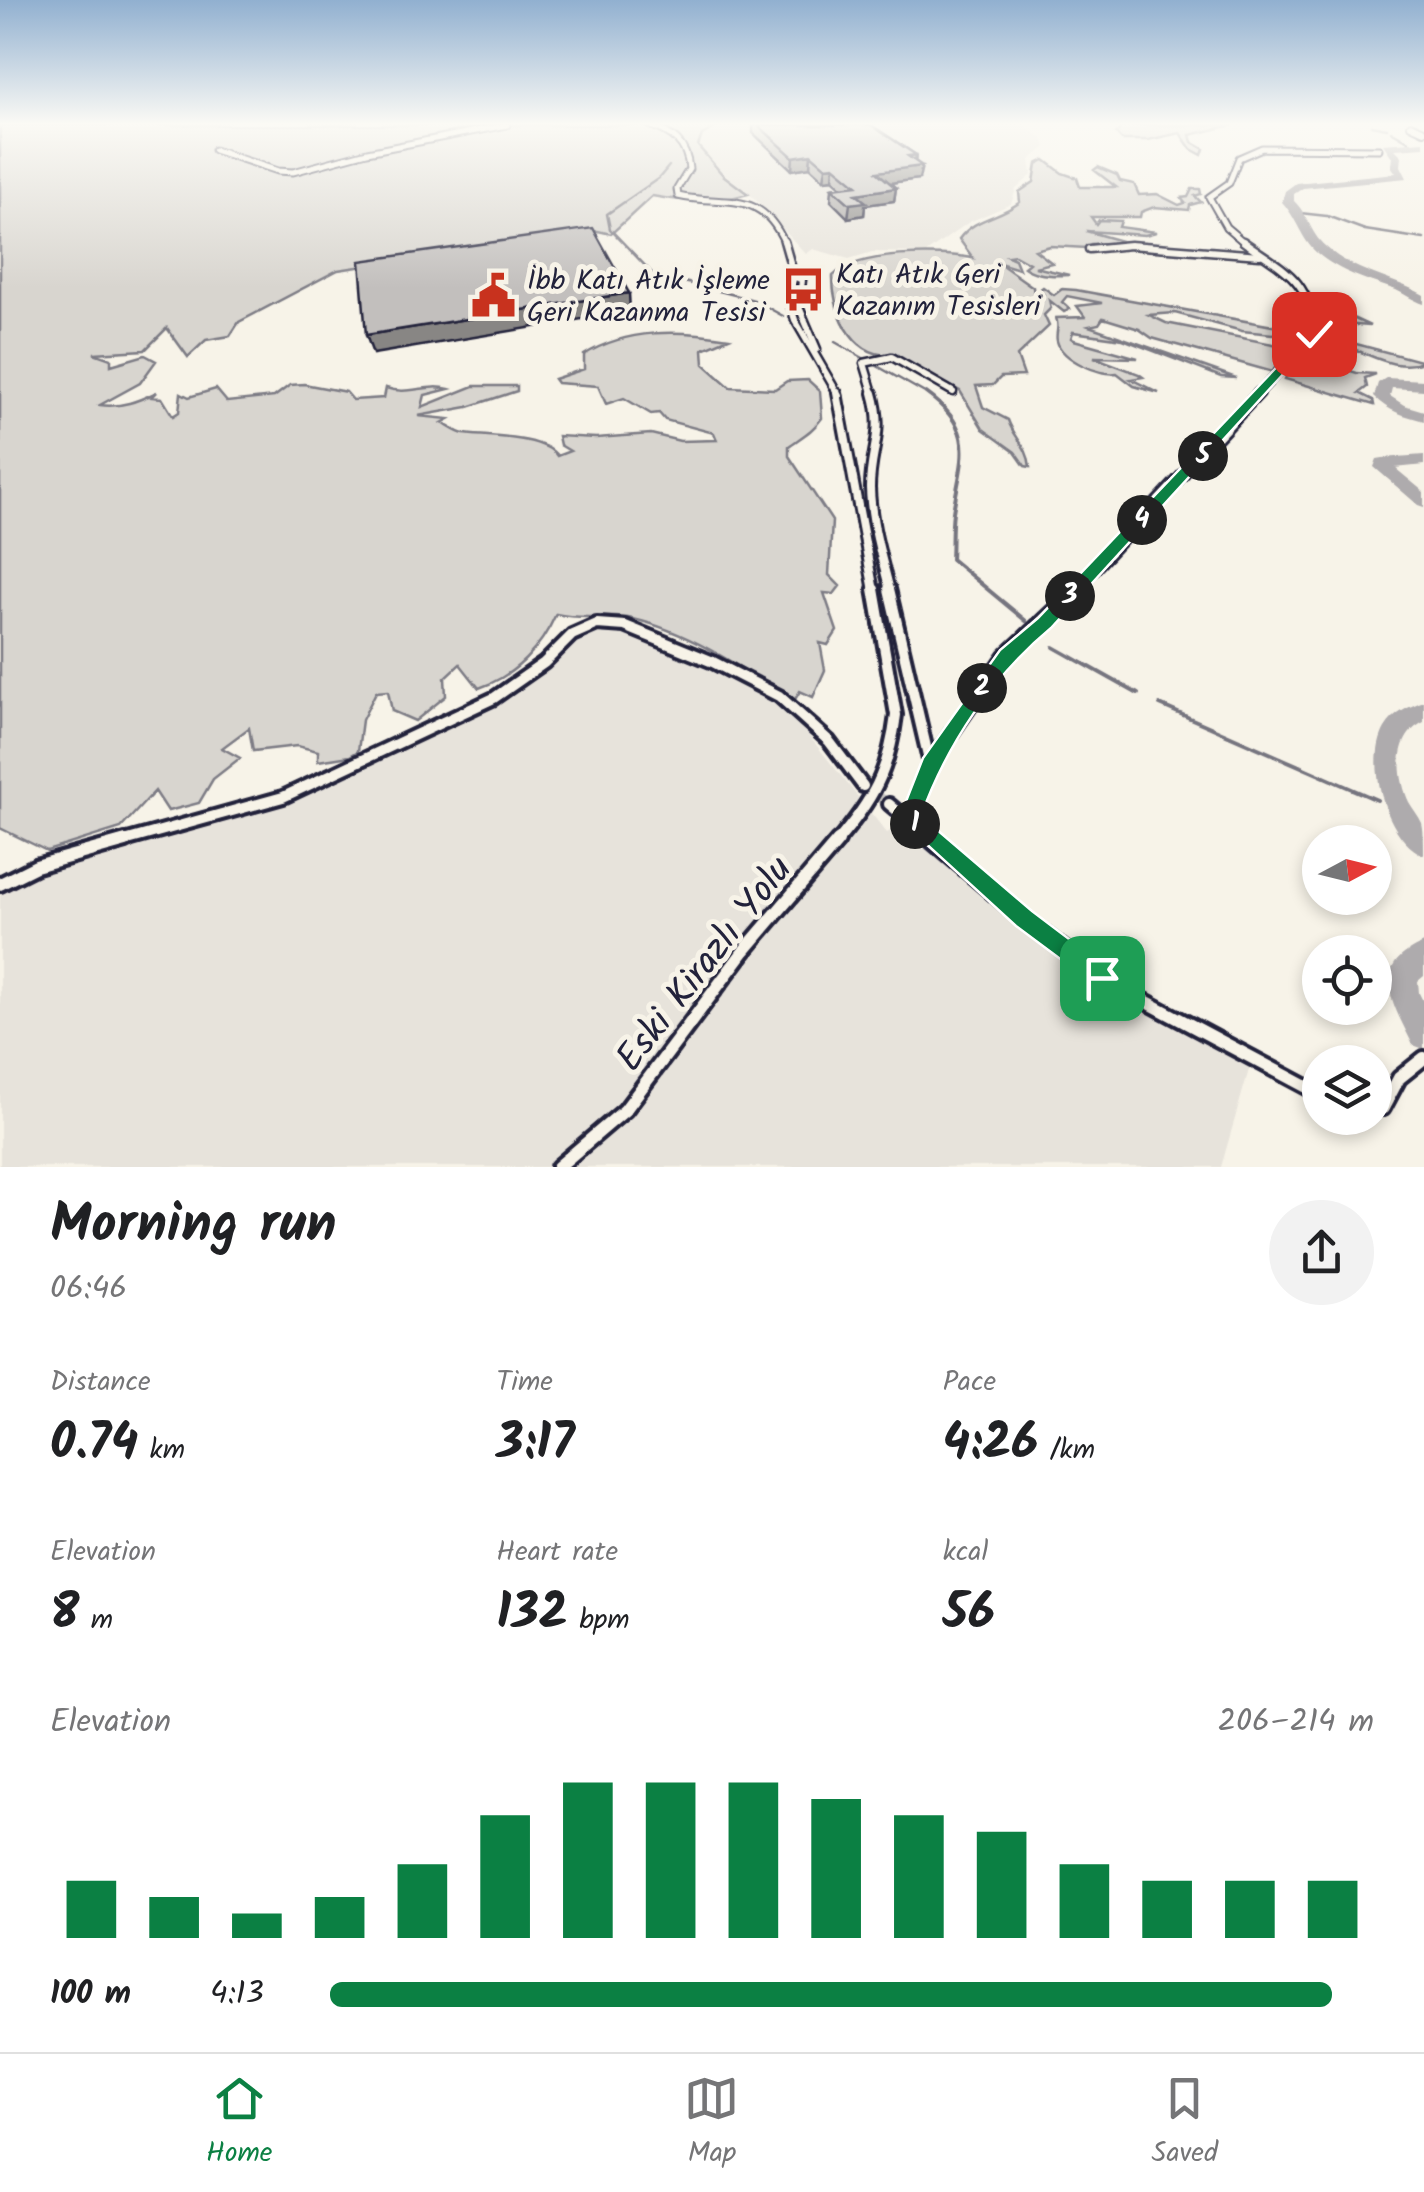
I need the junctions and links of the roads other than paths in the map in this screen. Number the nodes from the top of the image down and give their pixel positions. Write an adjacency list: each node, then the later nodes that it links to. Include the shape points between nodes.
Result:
1 (683, 179): 14 (street, Eski Kirazlı Yolu, via 678,196 740,200 757,207 786,240 794,276 791,306 840,398 896,715 892,750 867,808 744,951 626,1110)
2 (1230, 179): 4 (street, via 1209,197 1211,208 1226,229)
3 (1088, 249): 4 (street, via 1130,245)
4 (1263, 255): 6 (street, via 1310,297 1314,334 1044,623 1006,655)
5 (953, 392): 6 (street, via 892,357 864,362 880,419 870,484 873,519)
6 (930, 764): 9 (street)
7 (863, 786): 10 (street, via 829,741 780,696 638,632 597,624 572,635 494,698 283,798 36,866)
8 (888, 804): 9 (street)
9 (910, 819): 12 (street, via 1102,978)
10 (0, 884)
11 (1424, 1058): 13 (street)
12 (1302, 1084)
13 (1392, 1090)
14 (558, 1167)

